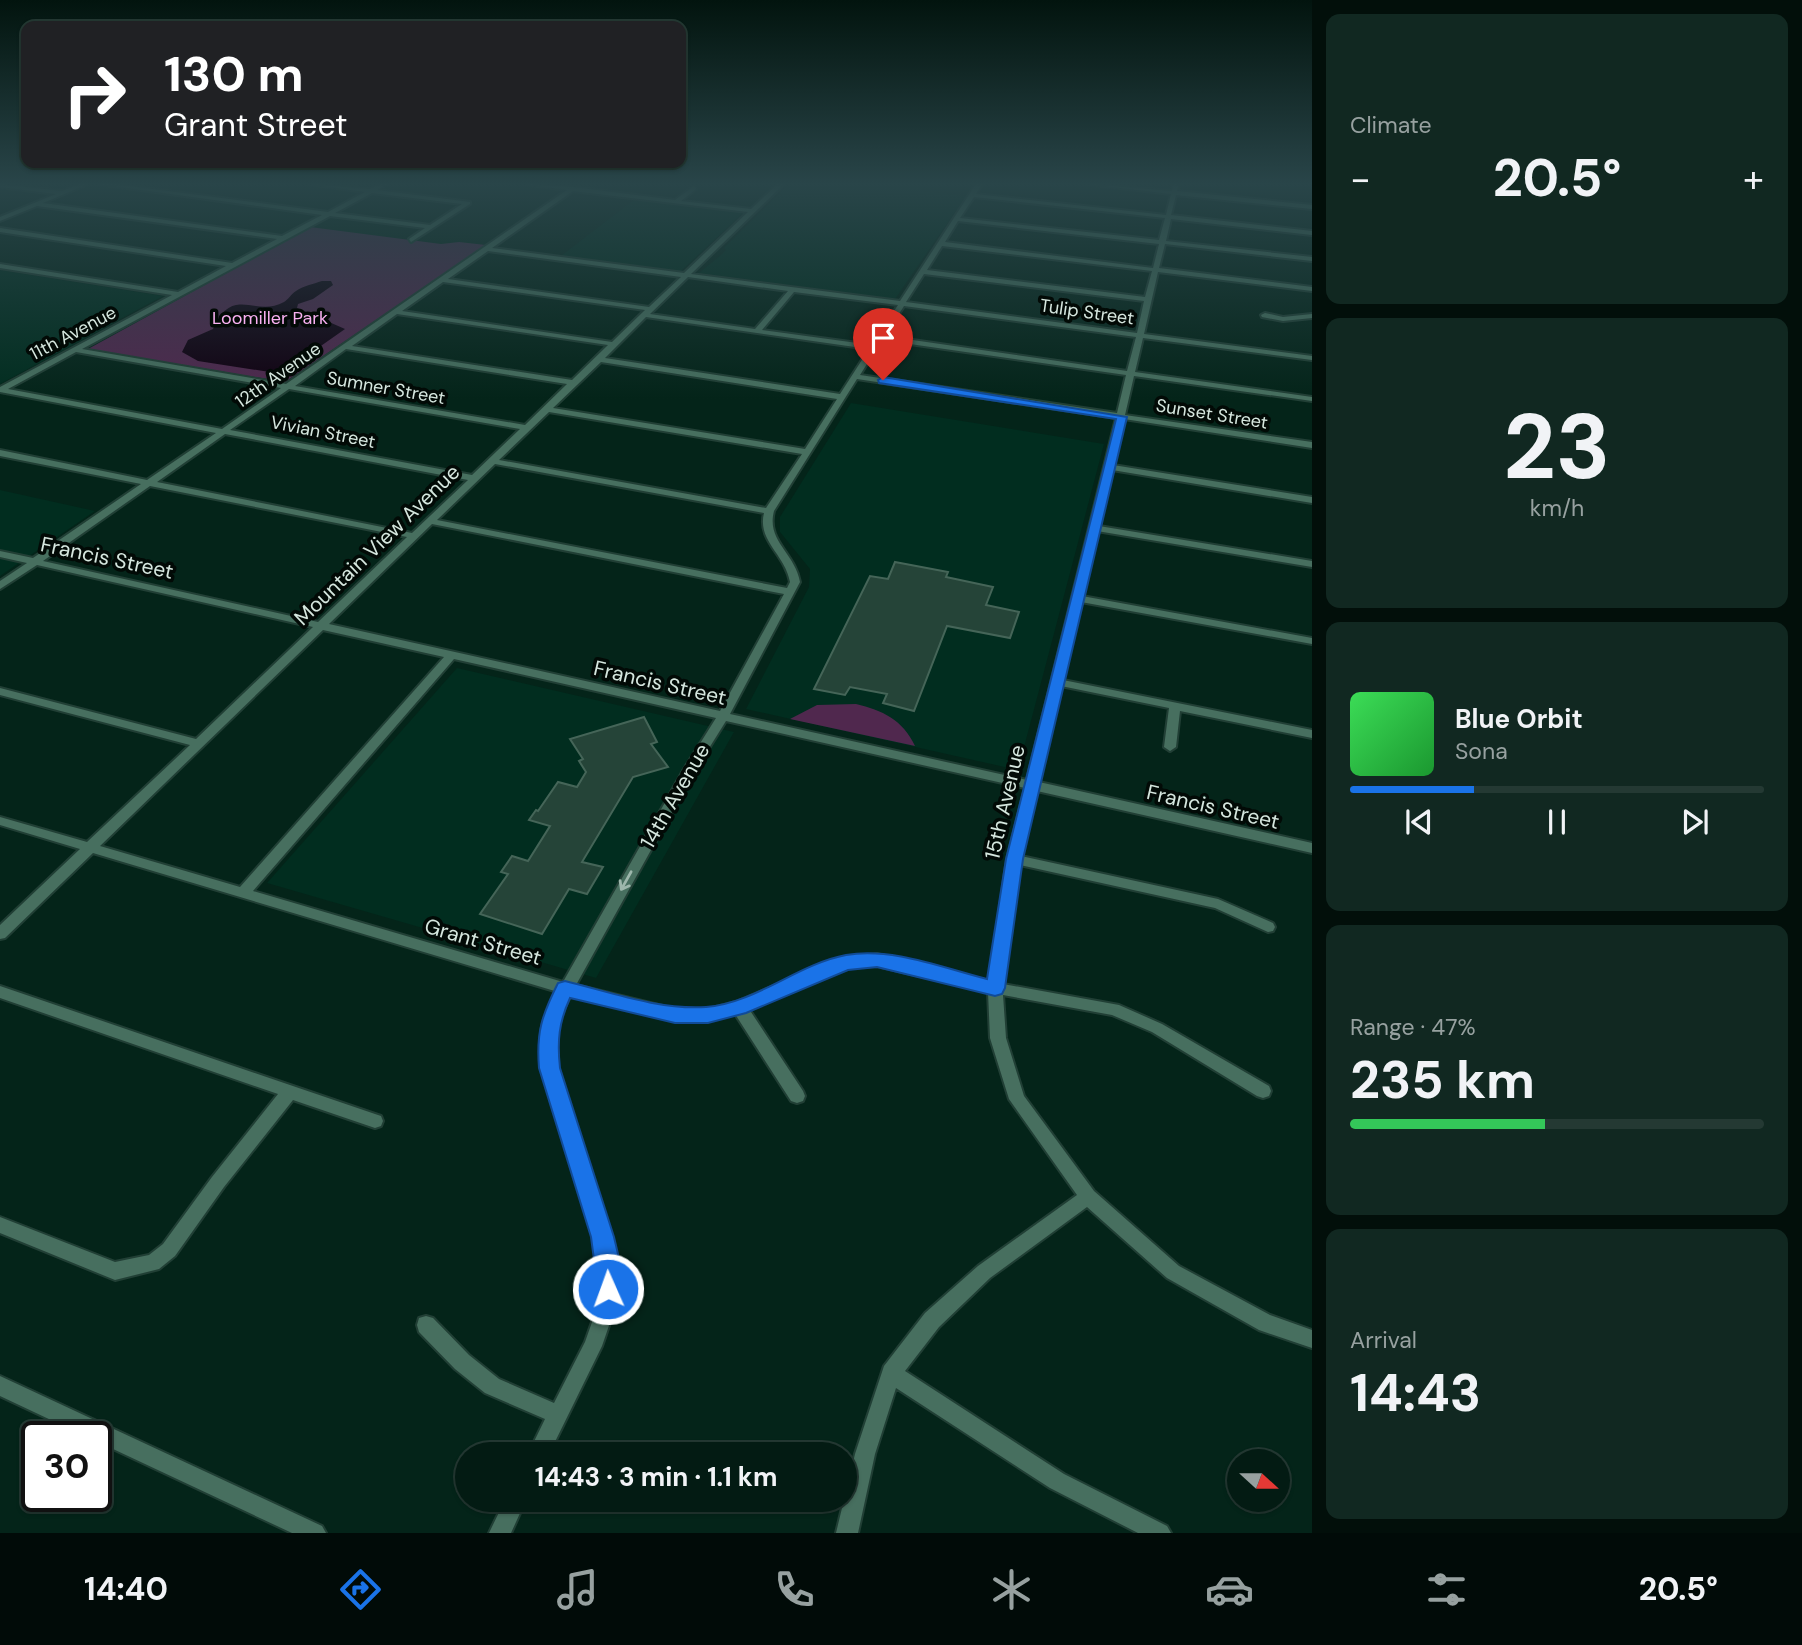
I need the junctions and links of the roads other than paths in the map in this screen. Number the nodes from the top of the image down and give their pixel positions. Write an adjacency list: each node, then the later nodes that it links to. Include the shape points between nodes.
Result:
1 (170, 256): 11 (street)
2 (251, 256): 11 (street, 11th Avenue)
3 (478, 256): 16 (street, 12th Avenue)
4 (537, 256): 15 (street, Tulip Street)
5 (706, 256): 15 (street, Mountain View Avenue)
6 (935, 256): 14 (street)
7 (1037, 256): 13 (street)
8 (1159, 256): 13 (street, 15th Avenue)
9 (1281, 256): 10 (street)
10 (1312, 259)
11 (233, 265): 19 (street, 11th Avenue)
12 (0, 266): 19 (street)
13 (1156, 270): 17 (street); 20 (street, 15th Avenue)
14 (924, 272): 20 (street); 21 (street)
15 (685, 275): 18 (street, Tulip Street); 23 (street, Mountain View Avenue)
16 (442, 280): 22 (street, 12th Avenue); 23 (street)
17 (1312, 289)
18 (792, 290): 21 (street, Tulip Street); 26 (street)
19 (179, 294): 32 (street, 11th Avenue)
20 (1149, 300): 27 (street, 15th Avenue)
21 (904, 303): 27 (street, Tulip Street); 28 (street)
22 (396, 312): 29 (street); 30 (street, 12th Avenue)
23 (647, 312): 26 (street); 29 (street, Mountain View Avenue)
24 (1265, 315): 25 (street)
25 (1312, 316)
26 (757, 331): 31 (street)
27 (1141, 335): 33 (street, Tulip Street); 35 (street, 15th Avenue)
28 (881, 338): 31 (street); 35 (street)
29 (614, 344): 34 (street, Mountain View Avenue)
30 (345, 347): 37 (street); 38 (street, 12th Avenue)
31 (875, 348): 36 (street)
32 (75, 350): 38 (street, Sumner Street); 39 (street, 11th Avenue)
33 (1312, 358)
34 (599, 359): 37 (street, Mountain View Avenue); 40 (street)
35 (1132, 374): 41 (street); 43 (street, 15th Avenue)
36 (857, 377): 40 (street); 43 (street, Sunset Street)
37 (573, 383): 42 (street, Mountain View Avenue)
38 (288, 387): 44 (street, Sumner Street); 45 (street, 12th Avenue)
39 (0, 390): 45 (street, Vivian Street)
40 (844, 397): 47 (street)
41 (1312, 399)
42 (546, 409): 44 (street, Mountain View Avenue); 47 (street)
43 (1122, 417): 46 (street, Sunset Street); 50 (street, 15th Avenue)
44 (527, 428): 49 (street, Mountain View Avenue)
45 (223, 431): 51 (street, Vivian Street); 52 (street, 12th Avenue)
46 (1312, 445)
47 (808, 452): 54 (street)
48 (0, 453): 52 (street)
49 (492, 461): 51 (street, Mountain View Avenue); 54 (street)
50 (1110, 467): 53 (street); 56 (street, 15th Avenue)
51 (474, 478): 55 (street, Mountain View Avenue)
52 (150, 482): 57 (street); 59 (street, 12th Avenue)
53 (1312, 500)
54 (769, 511): 62 (street, via 766,530 795,570)
55 (429, 522): 57 (street, Mountain View Avenue); 62 (street)
56 (1095, 528): 60 (street); 63 (street, 15th Avenue)
57 (414, 536): 64 (street, Mountain View Avenue)
58 (0, 554): 59 (street, Francis Street)
59 (34, 562): 61 (street, 12th Avenue); 64 (street, Francis Street)
60 (1312, 564)
61 (0, 586)
62 (791, 592): 70 (street, 14th Avenue)
63 (1078, 598): 65 (street); 67 (street, 15th Avenue)
64 (320, 626): 66 (street, Francis Street); 72 (street, Mountain View Avenue)
65 (1312, 641)
66 (451, 656): 70 (street, Francis Street); 79 (street)
67 (1057, 682): 69 (street); 74 (street, 15th Avenue)
68 (0, 691): 72 (street)
69 (1175, 706): 71 (street); 73 (street)
70 (723, 716): 74 (street, Francis Street); 83 (street, 14th Avenue, one-way to 83)
71 (1312, 734)
72 (198, 743): 76 (street, Mountain View Avenue)
73 (1170, 747)
74 (1032, 786): 77 (street, Francis Street); 78 (street, 15th Avenue)
75 (0, 821): 76 (street, Grant Street)
76 (89, 848): 79 (street, Grant Street); 81 (street, Mountain View Avenue)
77 (1312, 848)
78 (1014, 859): 80 (street, via 1218,904); 82 (street, 15th Avenue)
79 (242, 894): 83 (street, Grant Street)
80 (1268, 927)
81 (0, 934)
82 (995, 988): 85 (street, Grant Street, via 877,960 845,962); 86 (street, Grant Street, via 1114,1009 1157,1028); 90 (street, 15th Avenue, via 998,1038 1017,1099)
83 (565, 989): 85 (street, Grant Street, via 675,1015 708,1015); 97 (street, 14th Avenue, via 551,1017 549,1068 610,1271 606,1308 593,1346)
84 (0, 992): 87 (street)
85 (739, 1007): 88 (street)
86 (1263, 1091)
87 (289, 1092): 89 (street); 92 (street, via 169,1250 153,1262)
88 (797, 1096)
89 (375, 1121)
90 (1088, 1197): 94 (street, via 1173,1272 1266,1323); 95 (street, via 984,1272 932,1320)
91 (0, 1225): 92 (street, via 115,1272)
92 (125, 1271)
93 (426, 1325): 97 (street, via 492,1386)
94 (1312, 1339)
95 (891, 1373): 102 (street, via 865,1454); 103 (street, via 1056,1481)
96 (0, 1386): 100 (street)
97 (557, 1414): 98 (street, 14th Avenue)
98 (544, 1442)
99 (510, 1512): 101 (street)
100 (316, 1533)
101 (499, 1533)
102 (847, 1533)
103 (1160, 1533)

